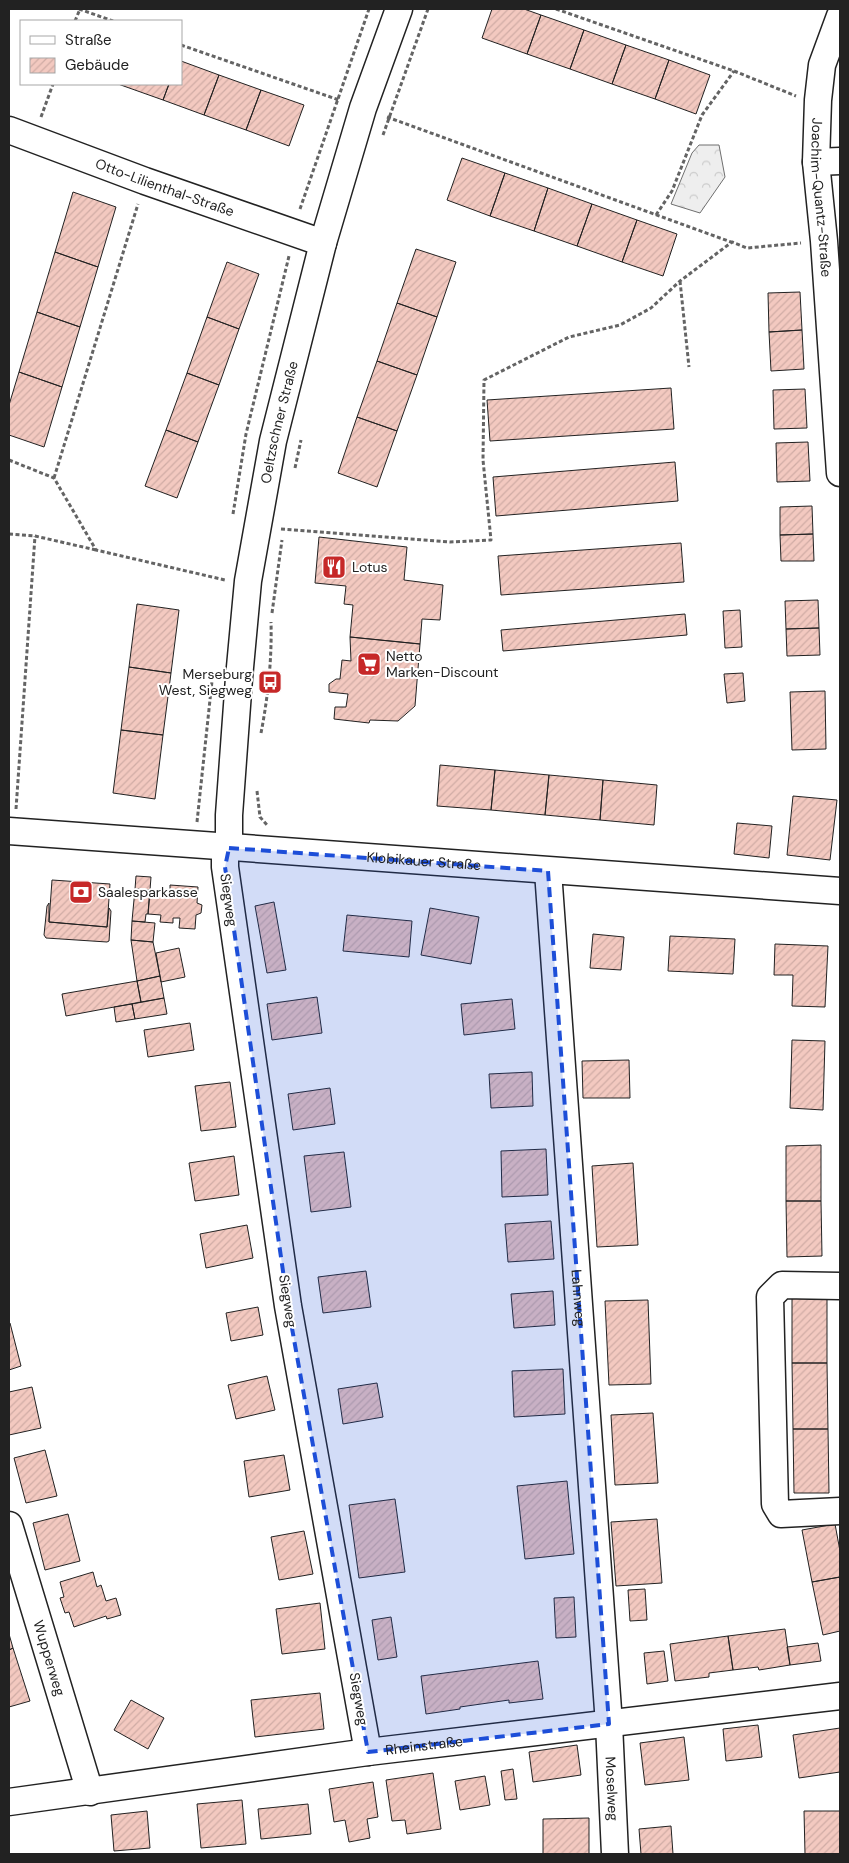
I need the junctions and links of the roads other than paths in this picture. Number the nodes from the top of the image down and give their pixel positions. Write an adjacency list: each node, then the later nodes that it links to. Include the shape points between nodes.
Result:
1 (399, 9): 5 (street, Oeltzschner Straße, via 363,108)
2 (840, 16): 4 (street, Joachim-Quantz-Straße, via 822,65 818,100)
3 (9, 130): 5 (street, Otto-Lilienthal-Straße)
4 (828, 162): 6 (street, Joachim-Quantz-Straße, via 824,241)
5 (323, 242): 8 (street, Oeltzschner Straße, via 273,440 248,581 230,796)
6 (840, 473)
7 (12, 832): 8 (street, Klobikauer Straße)
8 (229, 848): 9 (street, Klobikauer Straße); 16 (street, Siegweg, via 224,867 288,1306)
9 (548, 870): 10 (street, Klobikauer Straße); 15 (street, Lahnweg)
10 (840, 892)
11 (840, 1286): 12 (street, via 782,1285 770,1297 775,1504 781,1514)
12 (840, 1511)
13 (9, 1525): 17 (street, Wupperweg)
14 (840, 1696): 15 (street, Rheinstraße)
15 (609, 1724): 16 (street, Rheinstraße); 19 (street, Moselweg)
16 (368, 1752): 17 (street, Rheinstraße)
17 (90, 1792): 18 (street, Rheinstraße)
18 (9, 1802)
19 (615, 1854)

